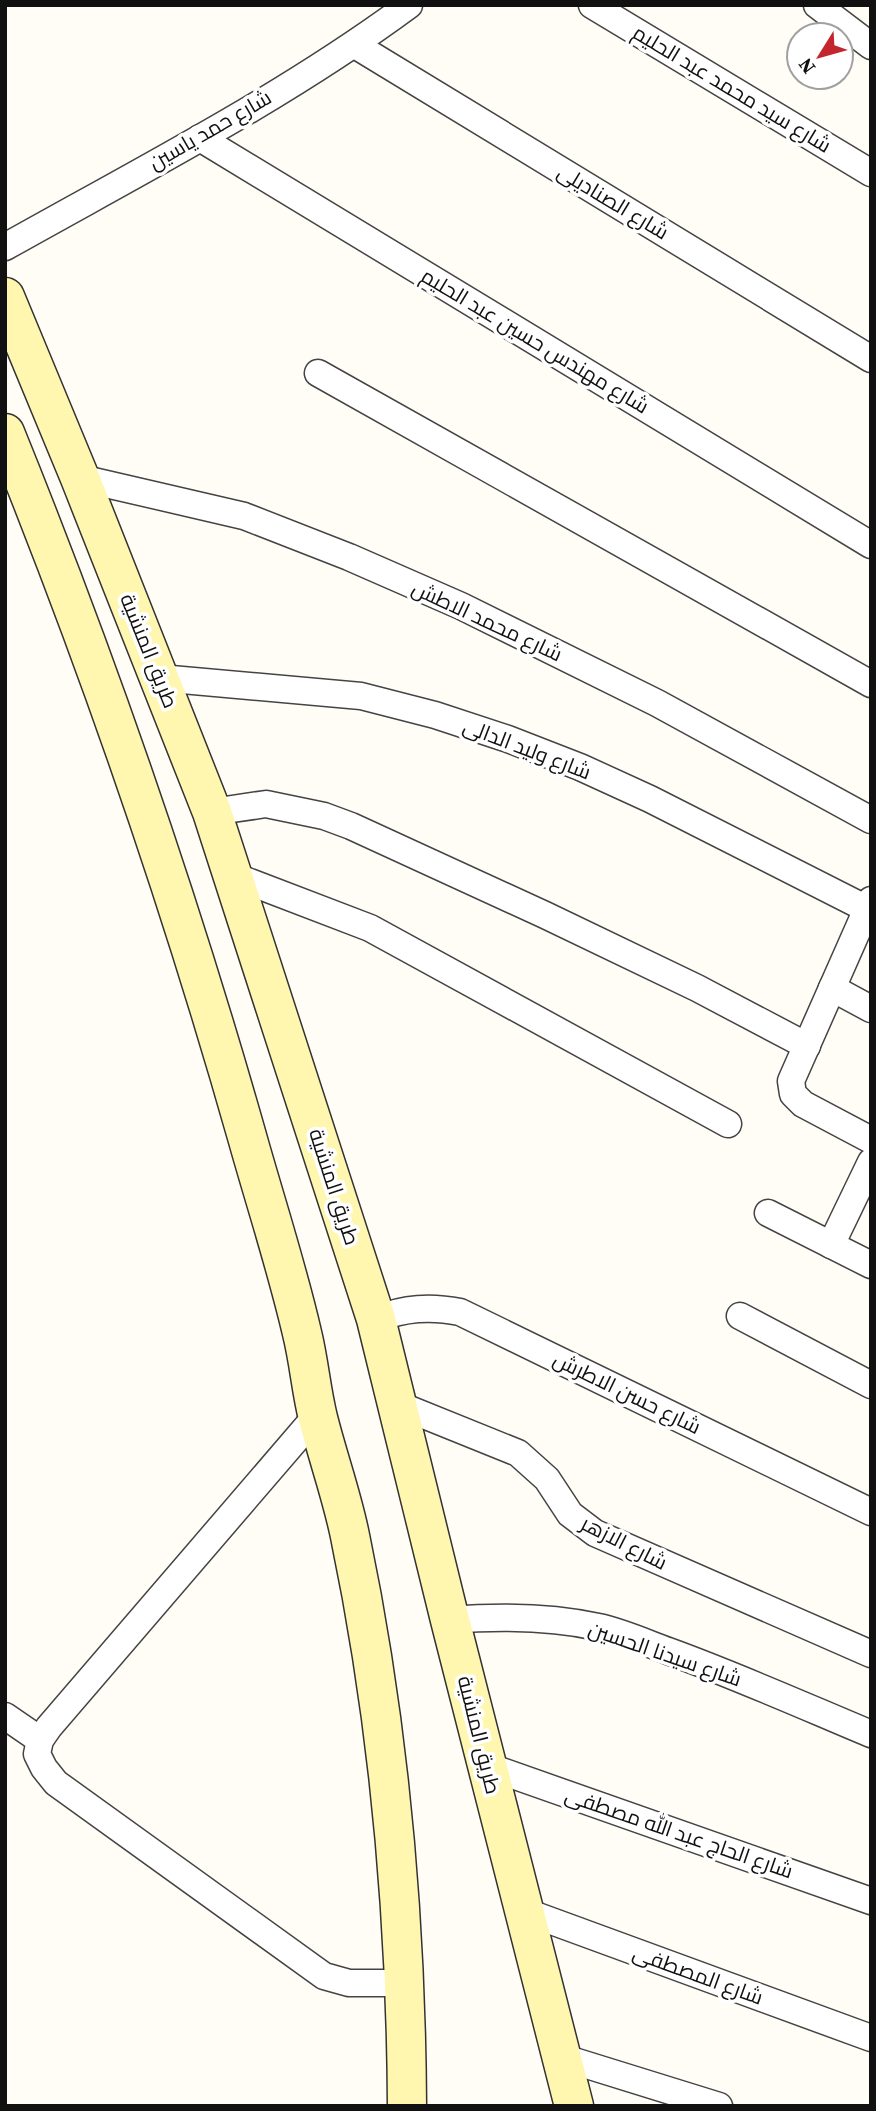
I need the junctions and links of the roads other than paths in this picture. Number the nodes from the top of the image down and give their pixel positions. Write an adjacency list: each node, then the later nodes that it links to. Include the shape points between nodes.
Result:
1 (409, 5): 4 (street, شارع حمد ياسين)
2 (592, 5): 7 (street, شارع سيد محمد عبد الحليم)
3 (817, 5): 5 (street)
4 (355, 45): 6 (street, شارع حمد ياسين); 10 (street, شارع الصناديلى)
5 (871, 46)
6 (200, 138): 8 (street, شارع حمد ياسين); 14 (street, شارع مهندس حسين عبد الحليم)
7 (871, 173)
8 (5, 247)
9 (5, 297): 13 (street, طريق المنشية)
10 (871, 359)
11 (318, 373): 16 (street)
12 (5, 433): 34 (street, via 94,663 189,943 302,1333)
13 (80, 478): 15 (street, طريق المنشية); 18 (street, شارع محمد الاطش, via 244,516 349,557 461,606 657,703)
14 (871, 545)
15 (160, 678): 17 (street, طريق المنشية); 20 (street, شارع وليد الدالى, via 361,696 435,715 580,767)
16 (871, 684)
17 (212, 812): 19 (street, طريق المنشية); 23 (street, via 266,804 351,826 674,977)
18 (871, 820)
19 (234, 876): 24 (street, via 370,928); 31 (street, طريق المنشية)
20 (869, 904): 21 (street)
21 (832, 988): 22 (street); 23 (street)
22 (871, 1009)
23 (807, 1046): 25 (street, via 791,1081 793,1094 803,1104)
24 (728, 1124)
25 (871, 1140)
26 (871, 1162): 28 (street)
27 (768, 1213): 28 (street)
28 (831, 1245): 29 (street)
29 (871, 1265)
30 (740, 1316): 32 (street)
31 (376, 1320): 33 (street, طريق المنشية); 35 (street, شارع حسن الاطرش, via 417,1308 460,1312)
32 (871, 1385)
33 (399, 1405): 36 (street, طريق المنشية); 37 (street, شارع الازهر, via 518,1453 547,1479 570,1514 596,1533)
34 (317, 1415): 40 (street); 44 (street, via 350,1531 368,1632 395,1834)
35 (871, 1512)
36 (450, 1620): 39 (street, شارع سيدنا الحسين, via 525,1618 602,1627); 41 (street, طريق المنشية)
37 (871, 1654)
38 (5, 1716): 40 (street)
39 (871, 1734)
40 (40, 1741): 44 (street, via 37,1754 57,1783 324,1976 348,1983)
41 (487, 1766): 42 (street, شارع الحاج عبد الله مصطفى); 43 (street, طريق المنشية)
42 (871, 1901)
43 (524, 1911): 45 (street, شارع المصطفى); 46 (street, طريق المنشية)
44 (404, 1983): 47 (street)
45 (871, 2038)
46 (561, 2057): 48 (street, طريق المنشية); 49 (street)
47 (407, 2106)
48 (574, 2106)
49 (719, 2106)

